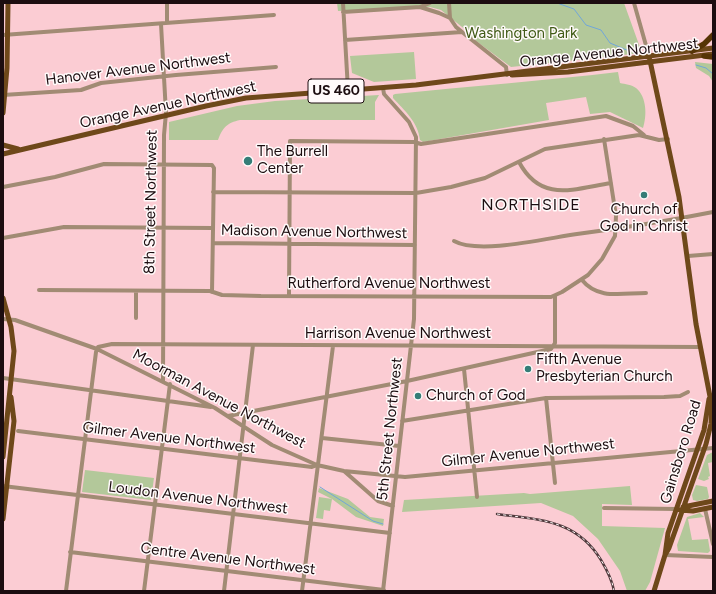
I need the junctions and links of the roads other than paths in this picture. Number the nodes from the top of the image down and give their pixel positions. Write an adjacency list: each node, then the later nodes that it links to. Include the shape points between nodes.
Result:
1 (8, 3): 14 (main road)
2 (167, 3): 11 (street)
3 (342, 3): 8 (street)
4 (430, 3): 7 (street)
5 (449, 3): 10 (street)
6 (634, 3): 20 (street)
7 (420, 7): 8 (street); 10 (street)
8 (343, 12): 16 (street)
9 (274, 15): 11 (street)
10 (450, 18): 13 (street)
11 (167, 23): 12 (street)
12 (161, 24): 14 (street); 26 (street, 8th Street Northwest)
13 (462, 32): 16 (street); 25 (street, via 506,67)
14 (5, 35): 29 (main road)
15 (713, 35): 18 (highway)
16 (345, 40): 28 (street)
17 (713, 48): 18 (main road, Orange Avenue Northwest / US 460)
18 (692, 51): 20 (main road, Orange Avenue Northwest / US 460)
19 (713, 54): 21 (main road, Orange Avenue Northwest / US 460)
20 (650, 56): 23 (main road); 25 (main road, Orange Avenue Northwest / US 460)
21 (704, 56): 22 (highway); 23 (main road, Orange Avenue Northwest / US 460)
22 (713, 57)
23 (651, 62): 25 (main road, Orange Avenue Northwest / US 460, via 554,74); 34 (main road)
24 (276, 67): 26 (street, Hanover Avenue Northwest)
25 (507, 75): 27 (main road, Orange Avenue Northwest / US 460)
26 (163, 76): 29 (street, Hanover Avenue Northwest, via 100,83 81,90); 31 (street, 8th Street Northwest)
27 (383, 88): 28 (main road, Orange Avenue Northwest / US 460); 35 (street, 5th Street Northwest, via 384,94 414,129)
28 (348, 90): 31 (main road, Orange Avenue Northwest / US 460, via 246,98)
29 (4, 95): 30 (main road)
30 (3, 113)
31 (166, 116): 37 (main road, Orange Avenue Northwest / US 460); 40 (street, 8th Street Northwest)
32 (644, 135): 33 (street); 34 (street, via 660,140); 35 (street, via 633,126 606,116)
33 (604, 139): 39 (street, via 545,148); 41 (street, Rutherford Avenue Northwest)
34 (668, 139): 47 (main road)
35 (416, 143): 44 (street, via 290,140); 45 (street, 5th Street Northwest)
36 (3, 145): 37 (main road)
37 (23, 150): 38 (main road, Orange Avenue Northwest / US 460)
38 (3, 154)
39 (519, 162): 41 (street, via 532,181 549,190 568,190); 45 (street, via 470,183)
40 (163, 164): 42 (street, via 104,164); 43 (street, via 213,166); 48 (street, 8th Street Northwest)
41 (611, 183): 50 (street, Rutherford Avenue Northwest)
42 (3, 187)
43 (213, 192): 44 (street); 49 (street)
44 (290, 193): 45 (street); 54 (street)
45 (416, 193): 55 (street, 5th Street Northwest)
46 (713, 212): 47 (street)
47 (683, 218): 50 (street); 57 (main road)
48 (163, 228): 49 (street, Madison Avenue Northwest); 51 (street, Madison Avenue Northwest, via 64,227); 61 (street, 8th Street Northwest)
49 (213, 228): 53 (street)
50 (616, 229): 52 (street, via 512,244 471,245); 58 (street, Rutherford Avenue Northwest, via 612,243 602,260)
51 (3, 238)
52 (454, 241)
53 (213, 244): 54 (street, Madison Avenue Northwest); 62 (street)
54 (290, 244): 55 (street, Madison Avenue Northwest); 64 (street)
55 (415, 245): 65 (street, 5th Street Northwest)
56 (713, 254): 57 (street)
57 (688, 256): 74 (main road)
58 (582, 280): 63 (street, via 590,289 599,293); 66 (street, Rutherford Avenue Northwest)
59 (38, 290): 60 (street, Rutherford Avenue Northwest)
60 (136, 291): 61 (street, Rutherford Avenue Northwest); 68 (street)
61 (162, 291): 62 (street, Rutherford Avenue Northwest); 70 (street, 8th Street Northwest)
62 (212, 292): 64 (street, Rutherford Avenue Northwest, via 222,295)
63 (646, 293)
64 (289, 296): 65 (street, Rutherford Avenue Northwest)
65 (414, 296): 66 (street, Rutherford Avenue Northwest); 73 (street, 5th Street Northwest)
66 (555, 296): 75 (street)
67 (3, 298): 69 (main road)
68 (136, 318)
69 (6, 319): 76 (street, Moorman Avenue Northwest); 79 (main road, via 14,350)
70 (162, 344): 71 (street, Harrison Avenue Northwest); 76 (street, Harrison Avenue Northwest, via 112,344); 80 (street, 8th Street Northwest)
71 (253, 345): 72 (street, Harrison Avenue Northwest); 92 (street)
72 (333, 346): 73 (street, Harrison Avenue Northwest); 86 (street)
73 (411, 346): 75 (street, Harrison Avenue Northwest); 81 (street, 5th Street Northwest)
74 (700, 346): 75 (street, Harrison Avenue Northwest); 87 (main road)
75 (554, 347): 77 (street)
76 (97, 349): 80 (street, Moorman Avenue Northwest); 83 (street)
77 (464, 369): 81 (street); 91 (street)
78 (3, 378): 79 (street)
79 (12, 379): 83 (street); 85 (main road)
80 (163, 381): 82 (street, Moorman Avenue Northwest)
81 (407, 381): 86 (street); 94 (street, 5th Street Northwest)
82 (170, 384): 89 (street); 90 (street, Moorman Avenue Northwest)
83 (90, 391): 89 (street); 98 (street)
84 (688, 392): 88 (street, via 669,397)
85 (10, 396): 104 (main road); 112 (main road, via 14,421)
86 (326, 397): 92 (street); 97 (street)
87 (711, 397): 100 (main road, Gainsboro Road, via 711,417); 103 (main road, Gainsboro Road)
88 (546, 398): 91 (street); 106 (street)
89 (168, 402): 90 (street); 102 (street)
90 (215, 408): 93 (street, Moorman Avenue Northwest)
91 (469, 411): 94 (street); 108 (street)
92 (245, 413): 93 (street); 95 (street)
93 (228, 416): 95 (street, Moorman Avenue Northwest)
94 (402, 421): 99 (street, 5th Street Northwest)
95 (244, 426): 105 (street); 107 (street, Moorman Avenue Northwest, via 272,445)
96 (18, 431): 98 (street, Gilmer Avenue Northwest)
97 (322, 438): 99 (street); 107 (street)
98 (84, 440): 102 (street, Gilmer Avenue Northwest); 113 (street)
99 (399, 446): 110 (street, 5th Street Northwest)
100 (704, 448): 101 (street, Gilmer Avenue Northwest); 103 (street, Gilmer Avenue Northwest); 120 (main road, Gainsboro Road)
101 (713, 448)
102 (162, 449): 105 (street, Gilmer Avenue Northwest); 116 (street)
103 (697, 449): 106 (street, Gilmer Avenue Northwest); 121 (main road, Gainsboro Road)
104 (3, 457)
105 (240, 458): 107 (street, Gilmer Avenue Northwest, via 312,467); 123 (street)
106 (553, 463): 108 (street, Gilmer Avenue Northwest); 111 (street)
107 (317, 465): 109 (street, Moorman Avenue Northwest); 125 (street)
108 (474, 470): 110 (street, Gilmer Avenue Northwest); 114 (street)
109 (344, 471): 110 (street, Gilmer Avenue Northwest); 117 (street, Moorman Avenue Northwest, via 378,501)
110 (397, 477): 117 (street, 5th Street Northwest)
111 (555, 483)
112 (5, 487): 113 (street, Loudon Avenue Northwest); 124 (main road)
113 (77, 496): 116 (street, Loudon Avenue Northwest); 128 (street)
114 (477, 497)
115 (713, 501): 120 (main road)
116 (155, 505): 123 (street, Loudon Avenue Northwest); 131 (street)
117 (393, 506): 126 (street, 5th Street Northwest)
118 (713, 507): 122 (main road)
119 (604, 508): 121 (street)
120 (683, 508): 121 (main road); 122 (main road); 129 (main road, Gainsboro Road)
121 (676, 509): 129 (main road, Gainsboro Road, via 668,533)
122 (705, 509): 127 (street)
123 (233, 515): 125 (street, Loudon Avenue Northwest); 132 (street)
124 (3, 519)
125 (311, 524): 126 (street, Loudon Avenue Northwest); 133 (street)
126 (390, 533): 134 (street, 5th Street Northwest)
127 (713, 544)
128 (70, 552): 131 (street, Centre Avenue Northwest); 135 (street)
129 (665, 555): 130 (street); 139 (main road, Gainsboro Road)
130 (713, 557)
131 (148, 561): 132 (street, Centre Avenue Northwest); 136 (street)
132 (226, 571): 133 (street, Centre Avenue Northwest); 137 (street)
133 (304, 580): 134 (street, Centre Avenue Northwest); 138 (street)
134 (383, 590)
135 (66, 591)
136 (144, 591)
137 (224, 591)
138 (302, 591)
139 (654, 591)

